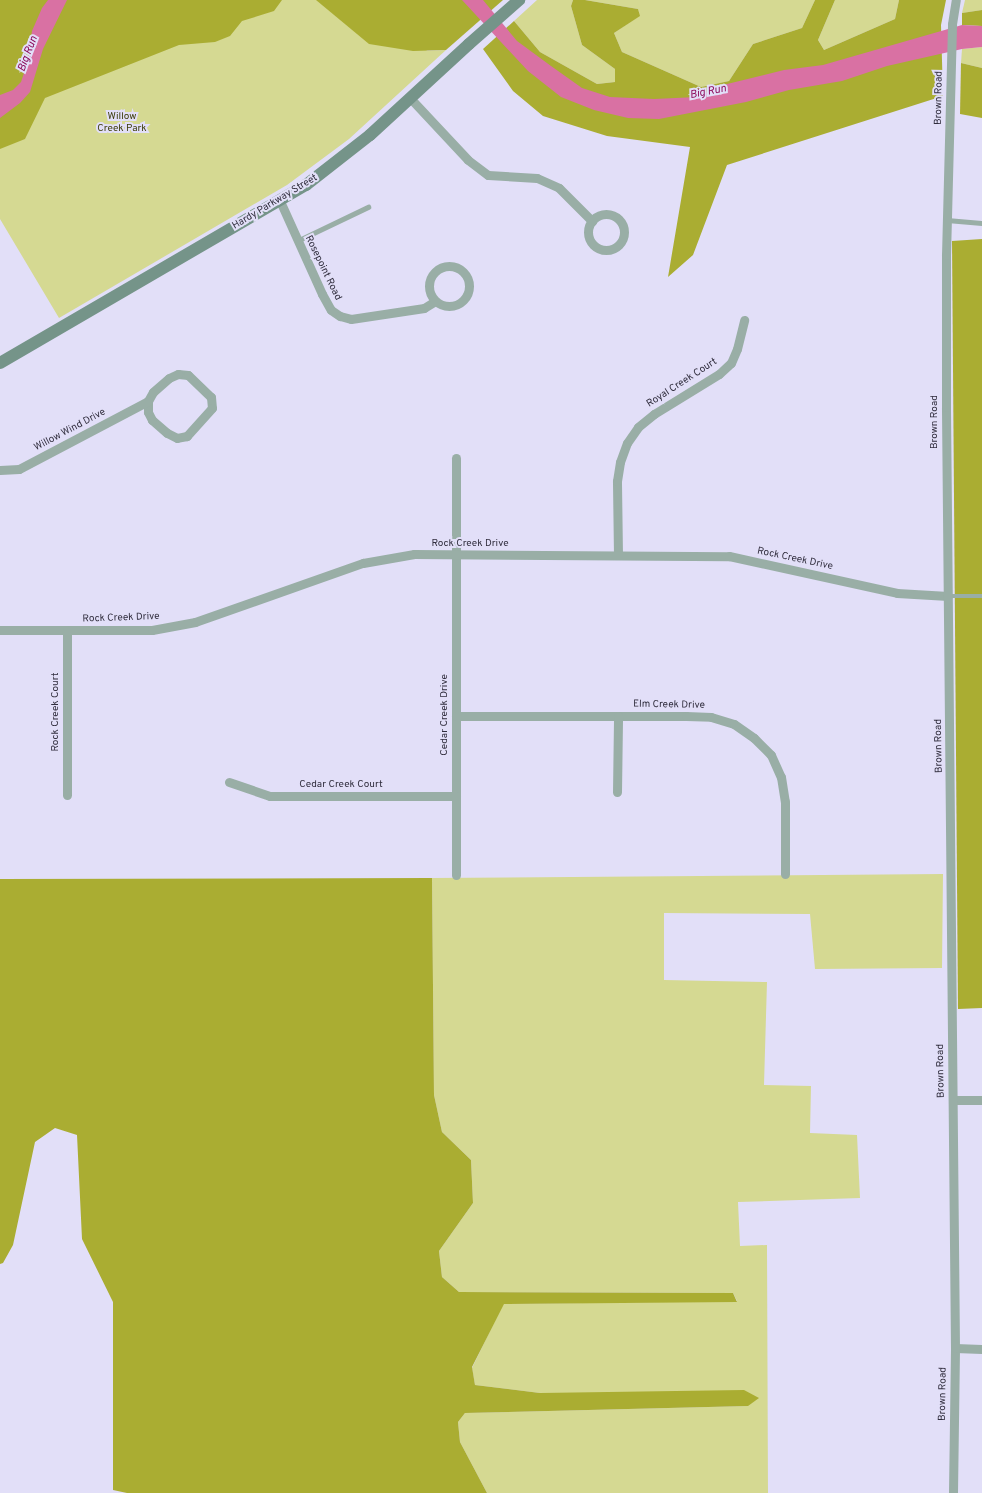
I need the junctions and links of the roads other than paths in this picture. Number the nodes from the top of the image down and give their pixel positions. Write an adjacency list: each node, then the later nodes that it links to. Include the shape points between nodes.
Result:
1 (519, 0): 3 (main road, Hardy Parkway Street)
2 (956, 0): 6 (street, Brown Road, via 952,24)
3 (411, 99): 4 (main road, Hardy Parkway Street, via 328,169); 7 (street, via 468,160 488,175 537,178 559,188)
4 (280, 201): 9 (street, Rosepoint Road); 12 (main road, Hardy Parkway Street)
5 (368, 207): 9 (lane)
6 (947, 220): 8 (lane); 18 (street, Brown Road)
7 (592, 222)
8 (982, 223)
9 (297, 241): 10 (street, Rosepoint Road, via 328,305 340,316 351,319 424,308)
10 (435, 301): 10 (street, via 429,289 436,271 448,266 461,270 468,280 469,287 464,299 453,306)
11 (744, 320): 17 (street, Royal Creek Court, via 731,363 719,374 654,414 638,427 627,443 617,481)
12 (0, 363)
13 (148, 401): 13 (street, Willow Wind Drive, via 153,392 170,378 178,374 188,375 211,397 212,408 187,436 177,438 152,420 148,412); 15 (street, Willow Wind Drive, via 19,469)
14 (456, 458): 16 (street, Cedar Creek Drive)
15 (0, 470)
16 (457, 555): 17 (street, Rock Creek Drive); 21 (street, Rock Creek Drive, via 414,554 363,563 195,622 152,630); 22 (street, Cedar Creek Drive)
17 (618, 555): 18 (street, Rock Creek Drive, via 729,556 897,593)
18 (948, 596): 19 (lane); 30 (street, Brown Road)
19 (982, 596)
20 (0, 630): 21 (street, Rock Creek Drive)
21 (67, 630): 26 (street, Rock Creek Court)
22 (456, 716): 23 (street, Elm Creek Drive); 27 (street, Cedar Creek Drive)
23 (618, 716): 25 (street); 28 (street, Elm Creek Drive, via 711,717 734,724 754,738 771,755 781,777 785,802)
24 (229, 782): 27 (street, Cedar Creek Court, via 270,796)
25 (617, 792)
26 (67, 795)
27 (456, 796): 29 (street, Cedar Creek Drive)
28 (784, 874)
29 (456, 875)
30 (953, 1100): 31 (street); 32 (street, Brown Road)
31 (982, 1100)
32 (955, 1348): 33 (street); 34 (street, Brown Road)
33 (982, 1349)
34 (953, 1493)

